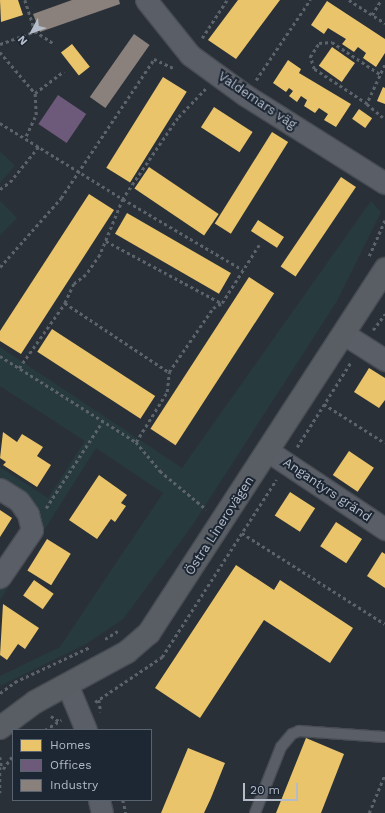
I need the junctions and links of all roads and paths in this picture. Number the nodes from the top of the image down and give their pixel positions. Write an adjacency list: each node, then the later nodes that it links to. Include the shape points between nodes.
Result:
1 (25, 0): 9 (path)
2 (146, 0): 13 (street, Valdemars väg)
3 (227, 0): 13 (path)
4 (310, 0): 22 (path)
5 (349, 0): 7 (path)
6 (381, 0): 7 (path)
7 (372, 15): 8 (path)
8 (385, 23)
9 (35, 31): 10 (path); 11 (path)
10 (0, 44)
11 (54, 44)
12 (0, 52): 20 (path)
13 (190, 55): 22 (street, Valdemars väg)
14 (385, 65): 17 (path)
15 (176, 70): 28 (path, via 154,60)
16 (64, 71): 20 (path)
17 (380, 74): 23 (path); 23 (path, via 332,42 319,43 310,58 314,69)
18 (200, 85): 19 (path)
19 (206, 89): 21 (path); 31 (path, via 178,118)
20 (35, 93): 26 (path, via 36,115)
21 (212, 93)
22 (245, 95): 29 (street, Valdemars väg)
23 (366, 104): 24 (path)
24 (385, 119)
25 (0, 123): 26 (path)
26 (26, 136): 27 (path)
27 (39, 146): 28 (path); 30 (path, via 10,182)
28 (78, 173): 31 (path); 37 (path, via 61,198)
29 (385, 183)
30 (0, 189)
31 (123, 199): 34 (path); 38 (path)
32 (385, 220): 33 (path)
33 (384, 226): 36 (path)
34 (106, 241): 39 (path, via 86,275 74,284); 40 (path)
35 (259, 245): 38 (path)
36 (376, 263): 41 (street, Östra Linerovägen)
37 (0, 267)
38 (244, 270): 40 (path)
39 (65, 303): 44 (path); 45 (path)
40 (222, 303): 45 (path, via 213,308)
41 (344, 334): 43 (street); 50 (street, Östra Linerovägen)
42 (0, 356): 44 (path)
43 (385, 360)
44 (19, 368): 47 (path)
45 (169, 372): 48 (path, via 167,392)
46 (324, 404): 49 (path)
47 (102, 422): 48 (path); 54 (path)
48 (136, 442): 52 (path, via 170,480)
49 (385, 443)
50 (268, 451): 52 (street, Östra Linerovägen); 53 (street, Angantyrs gränd)
51 (0, 489): 54 (street, via 19,502 28,514)
52 (211, 513): 56 (path); 60 (street, Östra Linerovägen, via 163,614 138,645)
53 (385, 529)
54 (32, 530): 55 (street)
55 (0, 577)
56 (385, 624)
57 (124, 627): 58 (path)
58 (100, 642)
59 (92, 646): 61 (path, via 15,682)
60 (67, 684): 62 (street, Östra Linerovägen, via 35,702); 63 (street)
61 (0, 693)
62 (0, 728)
63 (86, 729)
64 (385, 737): 74 (lane, via 300,731 292,734 281,747)
65 (0, 756): 67 (path)
66 (12, 756): 67 (path)
67 (1, 768): 69 (path)
68 (385, 774): 75 (path)
69 (0, 793)
70 (99, 801): 72 (street)
71 (123, 801): 73 (path)
72 (102, 813)
73 (126, 813)
74 (255, 813)
75 (369, 813)

